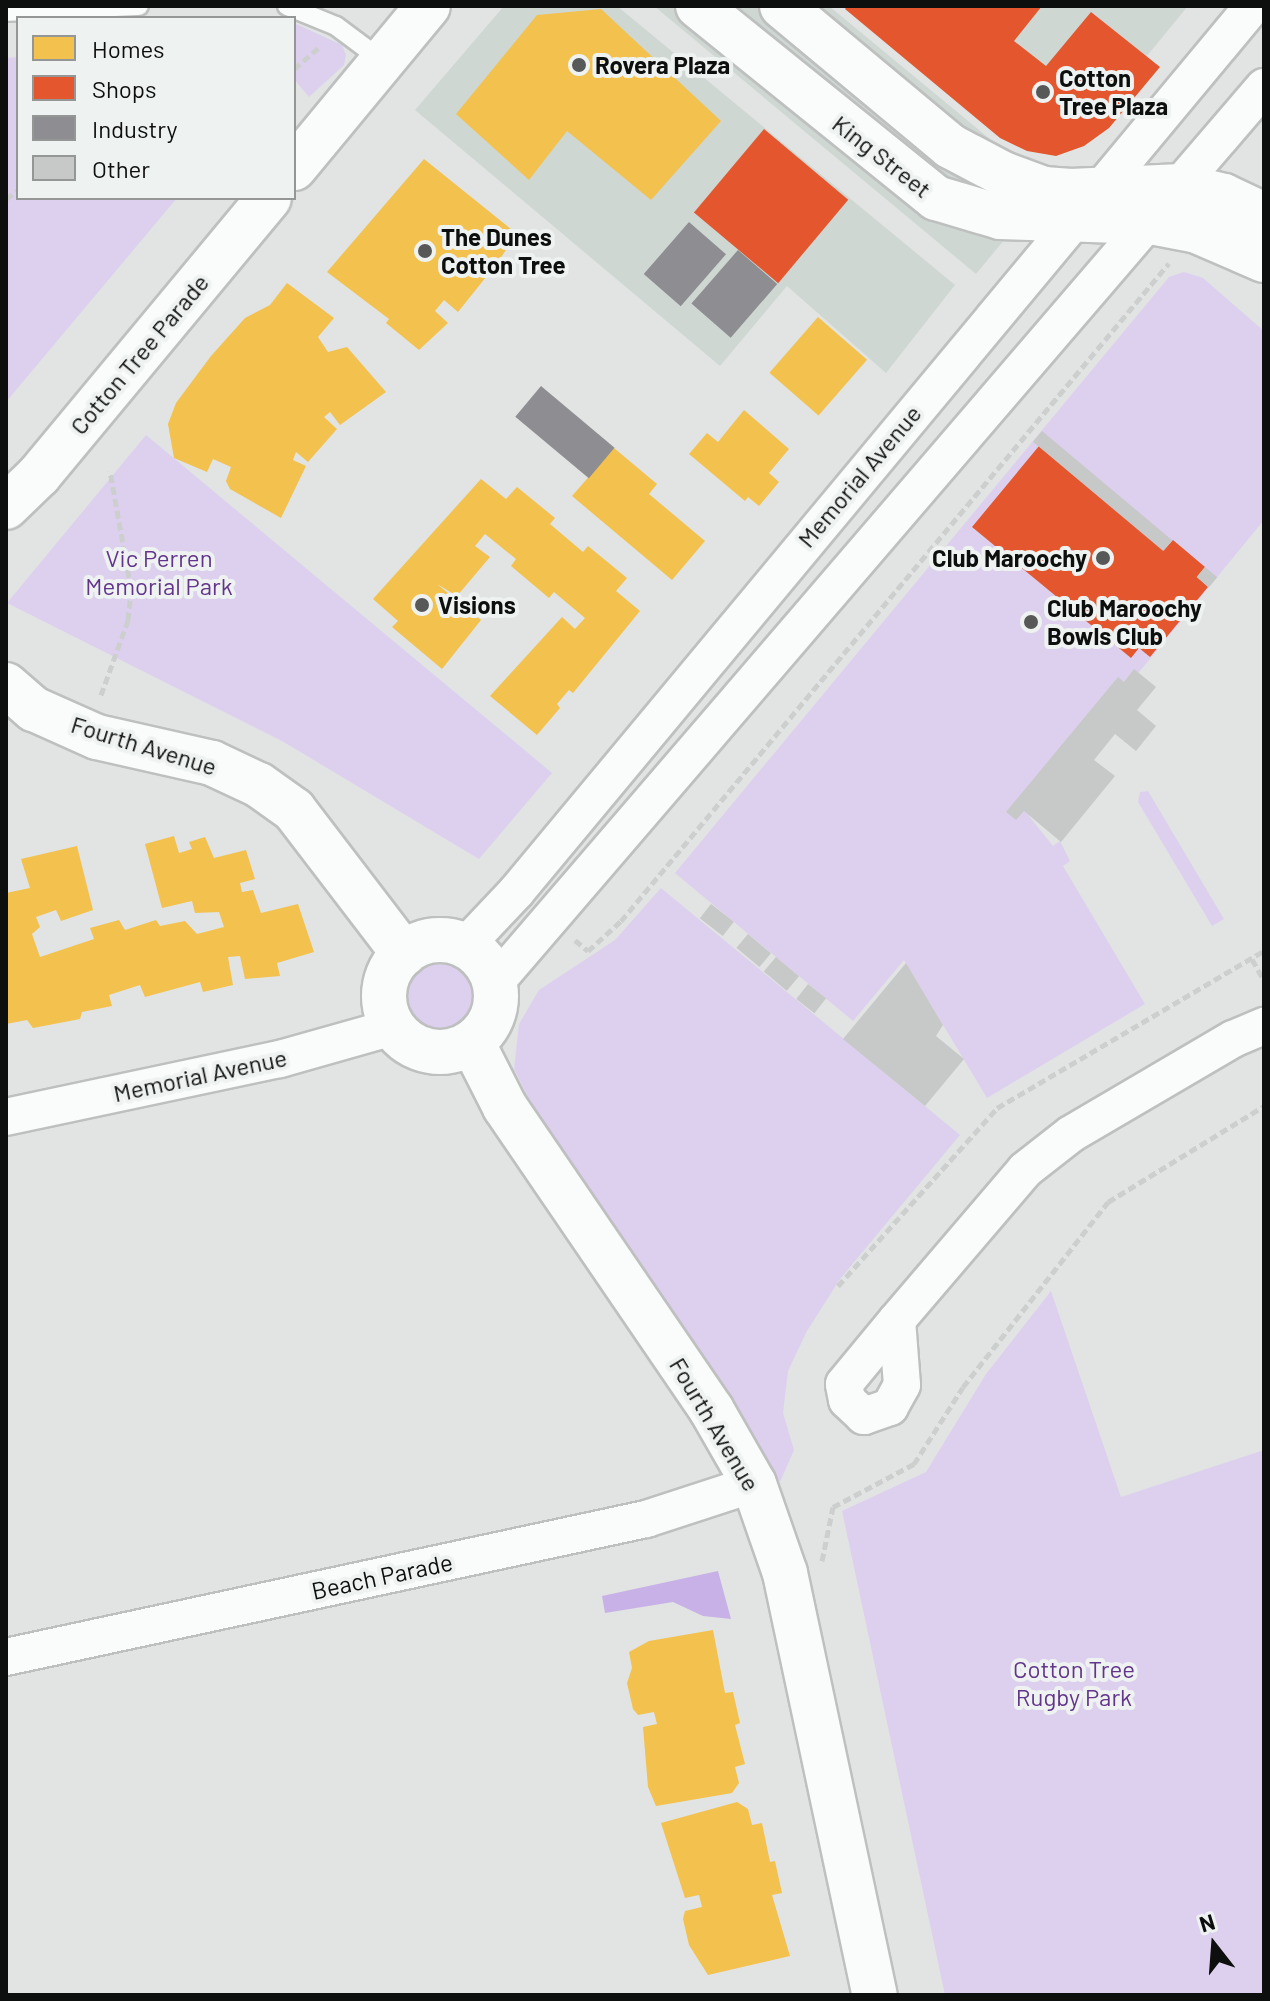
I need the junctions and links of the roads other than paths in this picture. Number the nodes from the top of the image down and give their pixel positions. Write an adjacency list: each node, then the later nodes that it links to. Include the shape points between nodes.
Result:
1 (139, 6): 7 (lane)
2 (287, 6): 8 (lane, via 336,26)
3 (428, 6): 8 (street)
4 (698, 6): 13 (street, King Street)
5 (782, 6): 10 (street, King Street)
6 (1253, 6): 15 (street, Memorial Avenue)
7 (6, 12)
8 (383, 61): 11 (street)
9 (1264, 87): 12 (street)
10 (950, 146): 13 (lane); 15 (street, King Street)
11 (296, 166)
12 (1182, 186): 15 (street); 16 (street, via 1224,196); 17 (street)
13 (916, 187): 15 (street, King Street, via 1000,217)
14 (267, 200): 19 (street, Cotton Tree Parade, via 39,475)
15 (1083, 206): 17 (street, King Street); 21 (street, Memorial Avenue)
16 (1264, 215)
17 (1163, 239): 18 (street, King Street, via 1197,231); 23 (street)
18 (1264, 260)
19 (6, 507)
20 (6, 685): 22 (street, Fourth Avenue, via 34,709 97,737 212,763 259,785 294,810)
21 (465, 946): 22 (street, via 433,941); 23 (street, via 488,967)
22 (404, 954): 25 (street, via 387,980 384,996)
23 (495, 983): 26 (street, via 493,1017)
24 (1264, 1026): 28 (street, via 1071,1134 1025,1170)
25 (393, 1027): 26 (street, via 421,1049 456,1050); 27 (street, Memorial Avenue, via 280,1059)
26 (472, 1042): 29 (street, Fourth Avenue, via 505,1107 711,1409)
27 (6, 1117)
28 (897, 1320)
29 (754, 1484): 30 (street, Beach Parade, via 646,1519); 31 (street, Fourth Avenue, via 785,1573)
30 (6, 1657)
31 (875, 1995)

